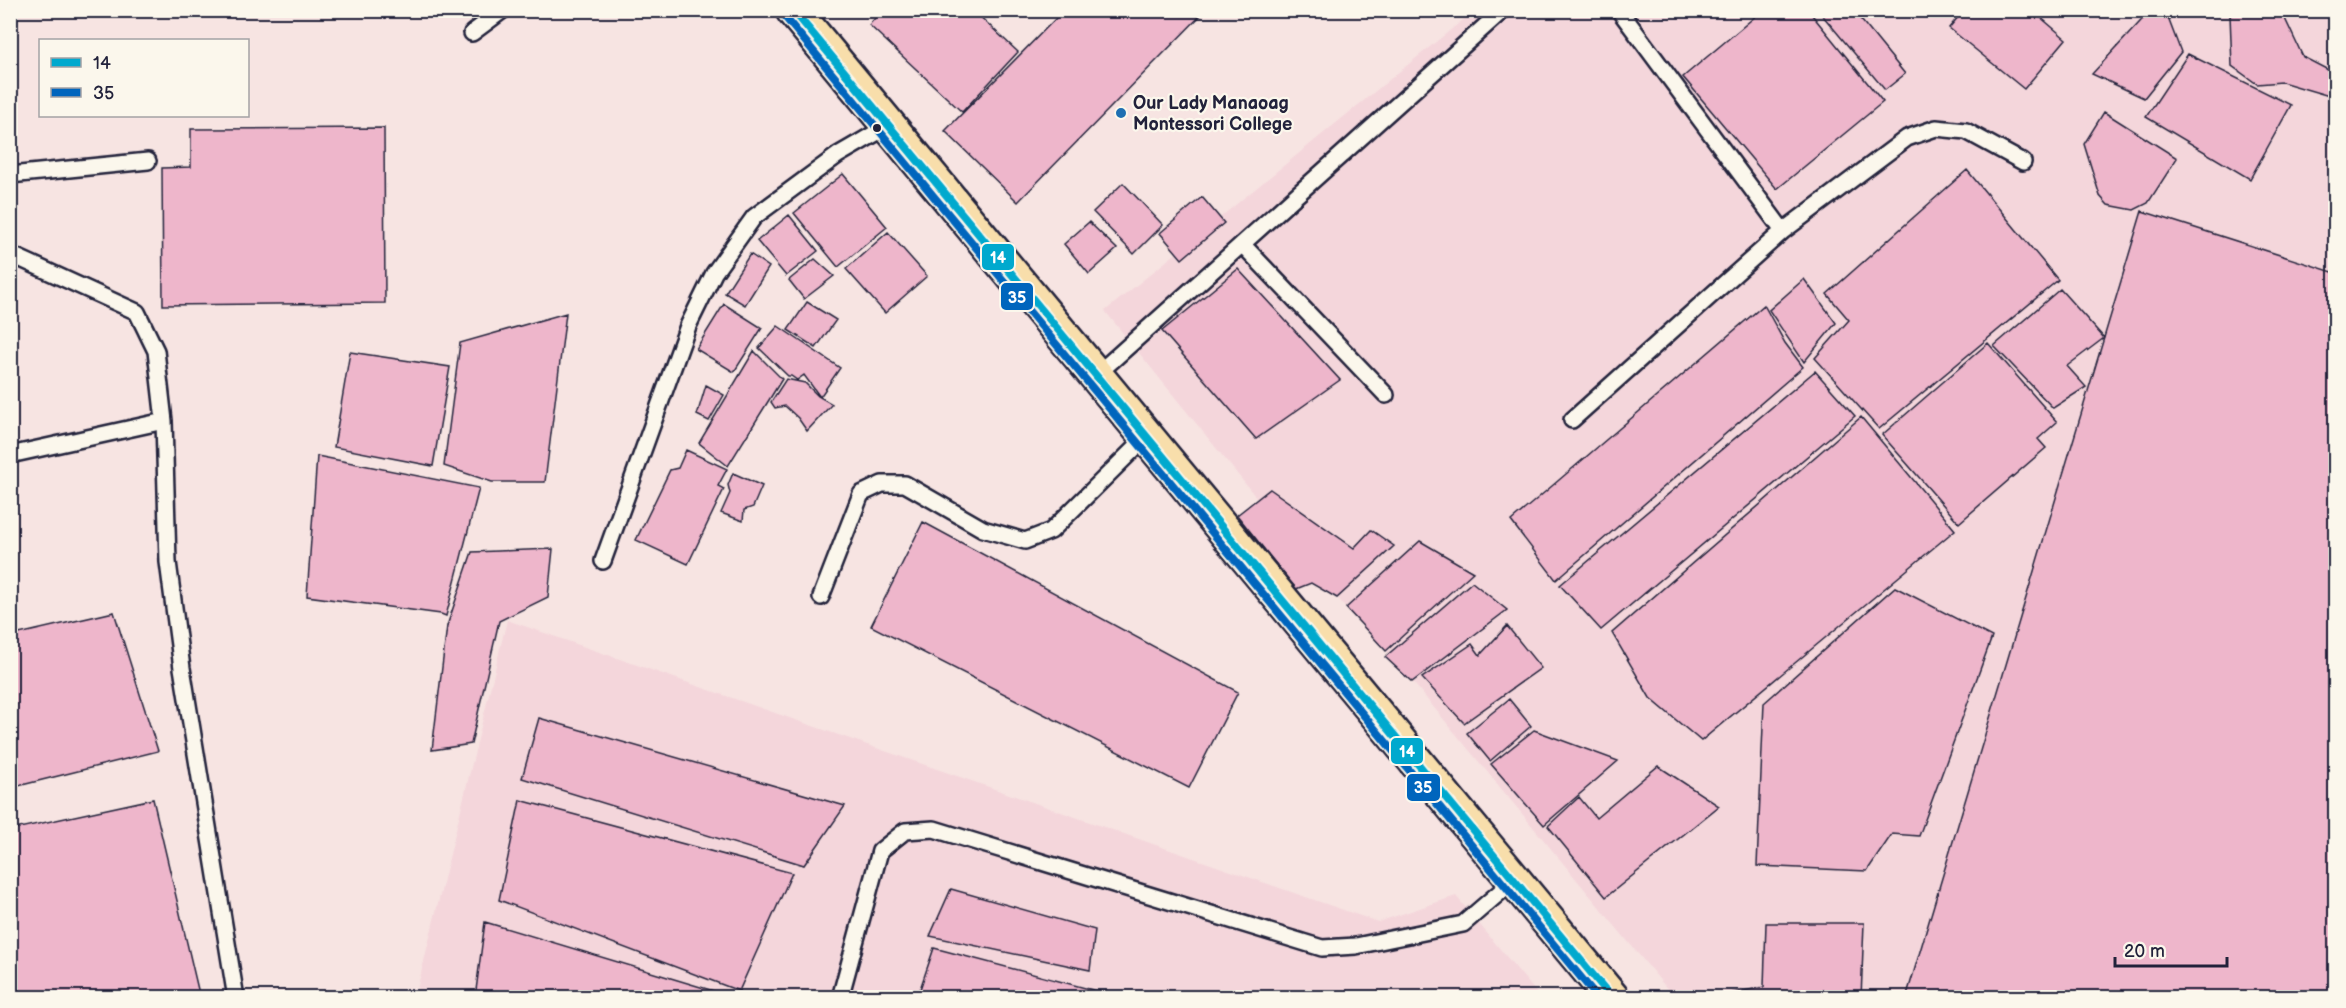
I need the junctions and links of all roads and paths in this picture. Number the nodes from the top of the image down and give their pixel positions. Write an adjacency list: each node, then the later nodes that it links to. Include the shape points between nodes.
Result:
1 (503, 10): 5 (lane)
2 (793, 10): 6 (highway)
3 (1503, 10): 11 (lane)
4 (1619, 10): 10 (lane)
5 (472, 33)
6 (888, 126): 13 (highway); 19 (lane, via 838,155 754,216 714,273 688,326)
7 (148, 161): 9 (lane)
8 (2023, 162): 10 (lane, via 1966,131 1936,128 1907,138)
9 (10, 175)
10 (1783, 231): 15 (lane)
11 (1242, 244): 13 (lane); 14 (lane)
12 (10, 254): 16 (lane, via 137,312 156,351)
13 (1095, 376): 17 (highway)
14 (1386, 395)
15 (1572, 420)
16 (164, 421): 18 (lane); 22 (lane, via 168,562)
17 (1146, 437): 20 (lane, via 1051,531 1025,541 983,529 905,484 882,484 861,494); 21 (highway)
18 (10, 455)
19 (603, 561)
20 (821, 597)
21 (1514, 880): 23 (lane, via 1463,924 1356,946 1322,948 934,829 905,831 880,851); 24 (highway)
22 (236, 998)
23 (840, 998)
24 (1612, 998)

